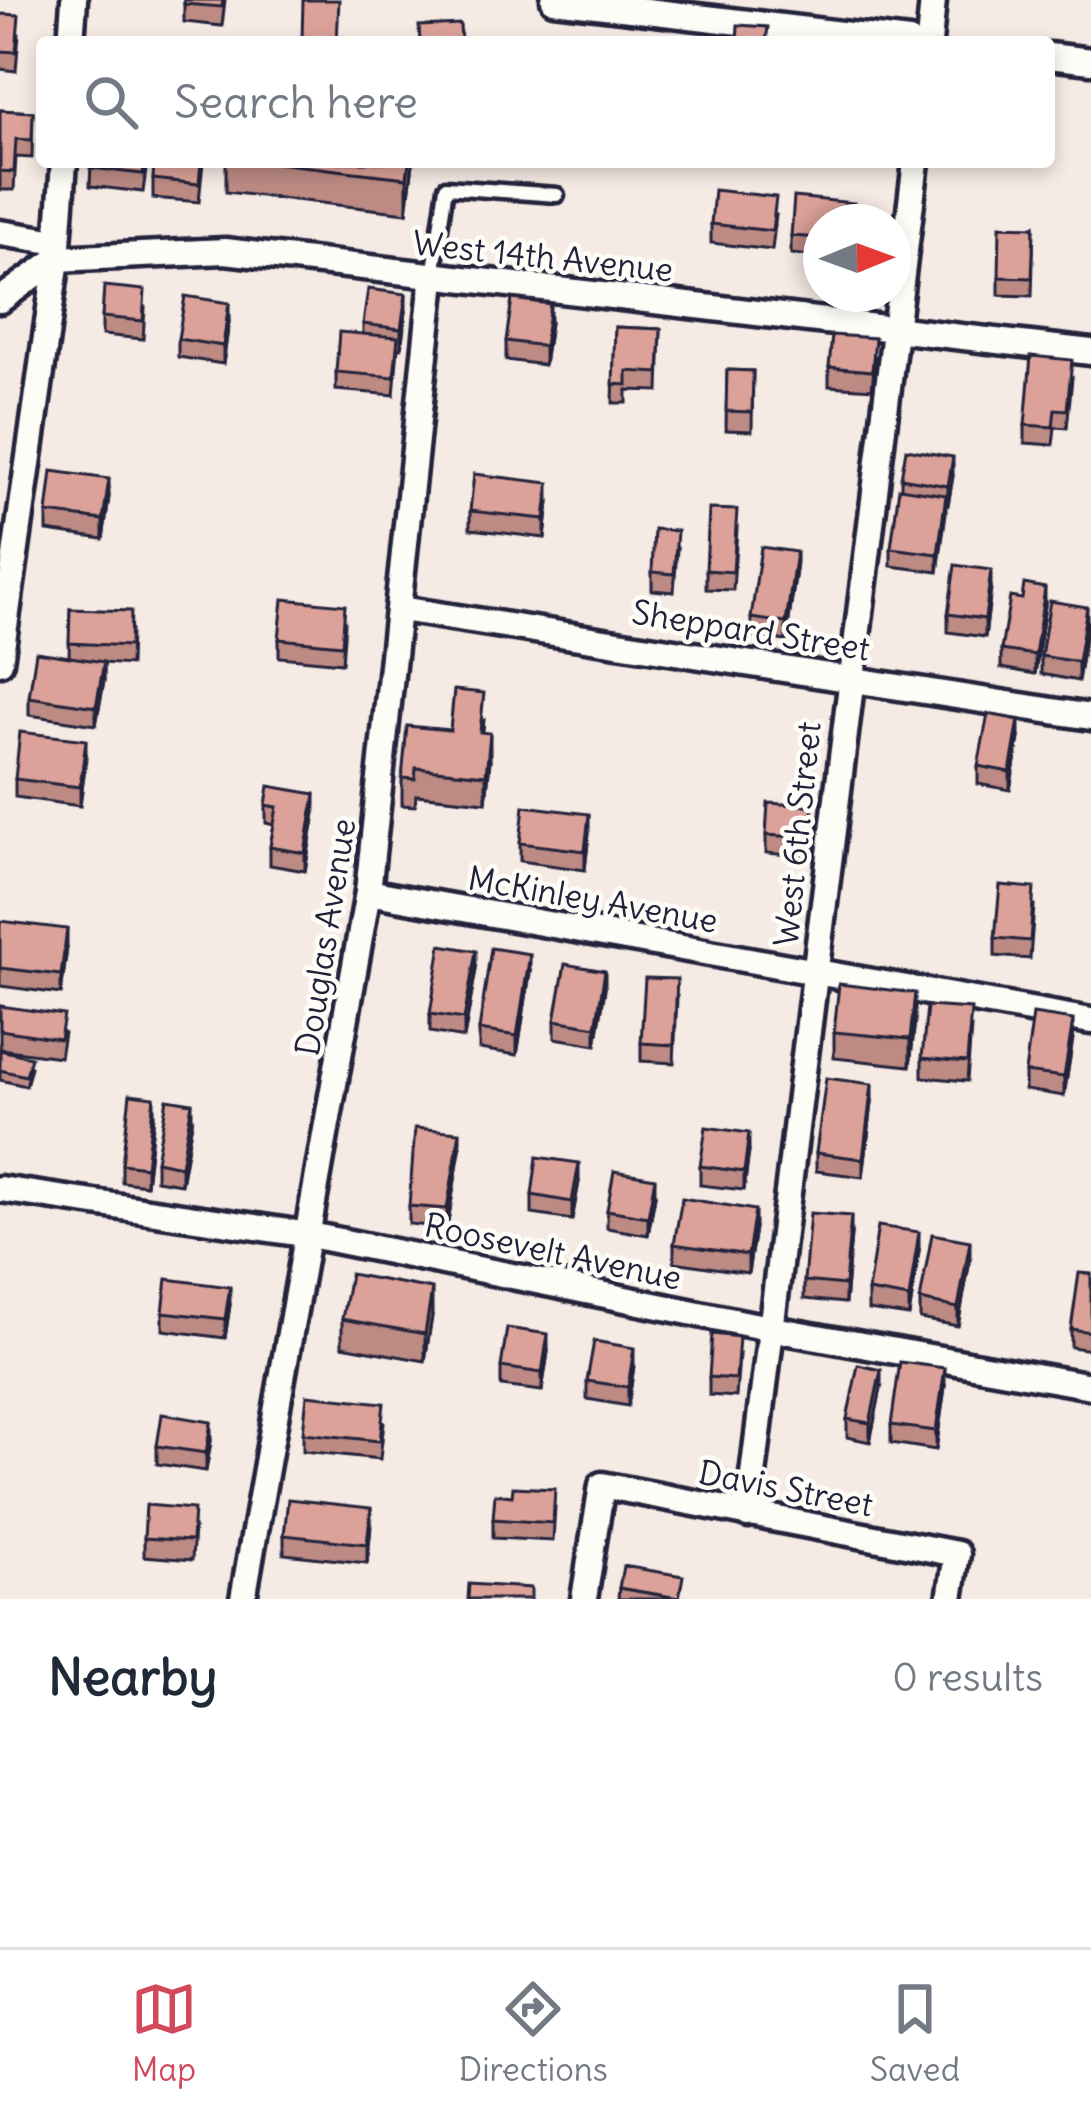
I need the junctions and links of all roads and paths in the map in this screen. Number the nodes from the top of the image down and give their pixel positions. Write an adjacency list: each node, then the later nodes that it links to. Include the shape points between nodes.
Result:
1 (74, 0): 4 (street)
2 (554, 0): 5 (street)
3 (933, 0): 6 (street)
4 (71, 36)
5 (858, 36)
6 (929, 36)
7 (1055, 57): 8 (street)
8 (1091, 61)
9 (64, 168): 13 (street)
10 (915, 168): 16 (street, West 6th Street)
11 (557, 195): 14 (lane, via 446,187)
12 (0, 233): 13 (street, West 14th Avenue)
13 (58, 250): 14 (street, West 14th Avenue, via 225,251); 15 (street); 19 (street)
14 (433, 279): 16 (street, West 14th Avenue); 18 (street, Douglas Avenue)
15 (0, 299)
16 (899, 326): 17 (street, West 14th Avenue); 20 (street, West 6th Street)
17 (1091, 352)
18 (400, 609): 20 (street, Sheppard Street); 22 (street, Douglas Avenue)
19 (0, 662)
20 (848, 678): 21 (street, Sheppard Street); 23 (street, West 6th Street)
21 (1091, 717)
22 (368, 892): 23 (street, McKinley Avenue); 26 (street, Douglas Avenue)
23 (815, 971): 24 (street, McKinley Avenue); 27 (street, West 6th Street)
24 (1091, 1021)
25 (0, 1189): 26 (street, Roosevelt Avenue)
26 (310, 1234): 27 (street, Roosevelt Avenue); 30 (street, Douglas Avenue)
27 (772, 1329): 28 (street, Roosevelt Avenue); 29 (street, West 6th Street)
28 (1091, 1386)
29 (748, 1515): 31 (street, Davis Street, via 602,1485); 32 (street, Davis Street, via 957,1554)
30 (243, 1599)
31 (584, 1599)
32 (950, 1599)

